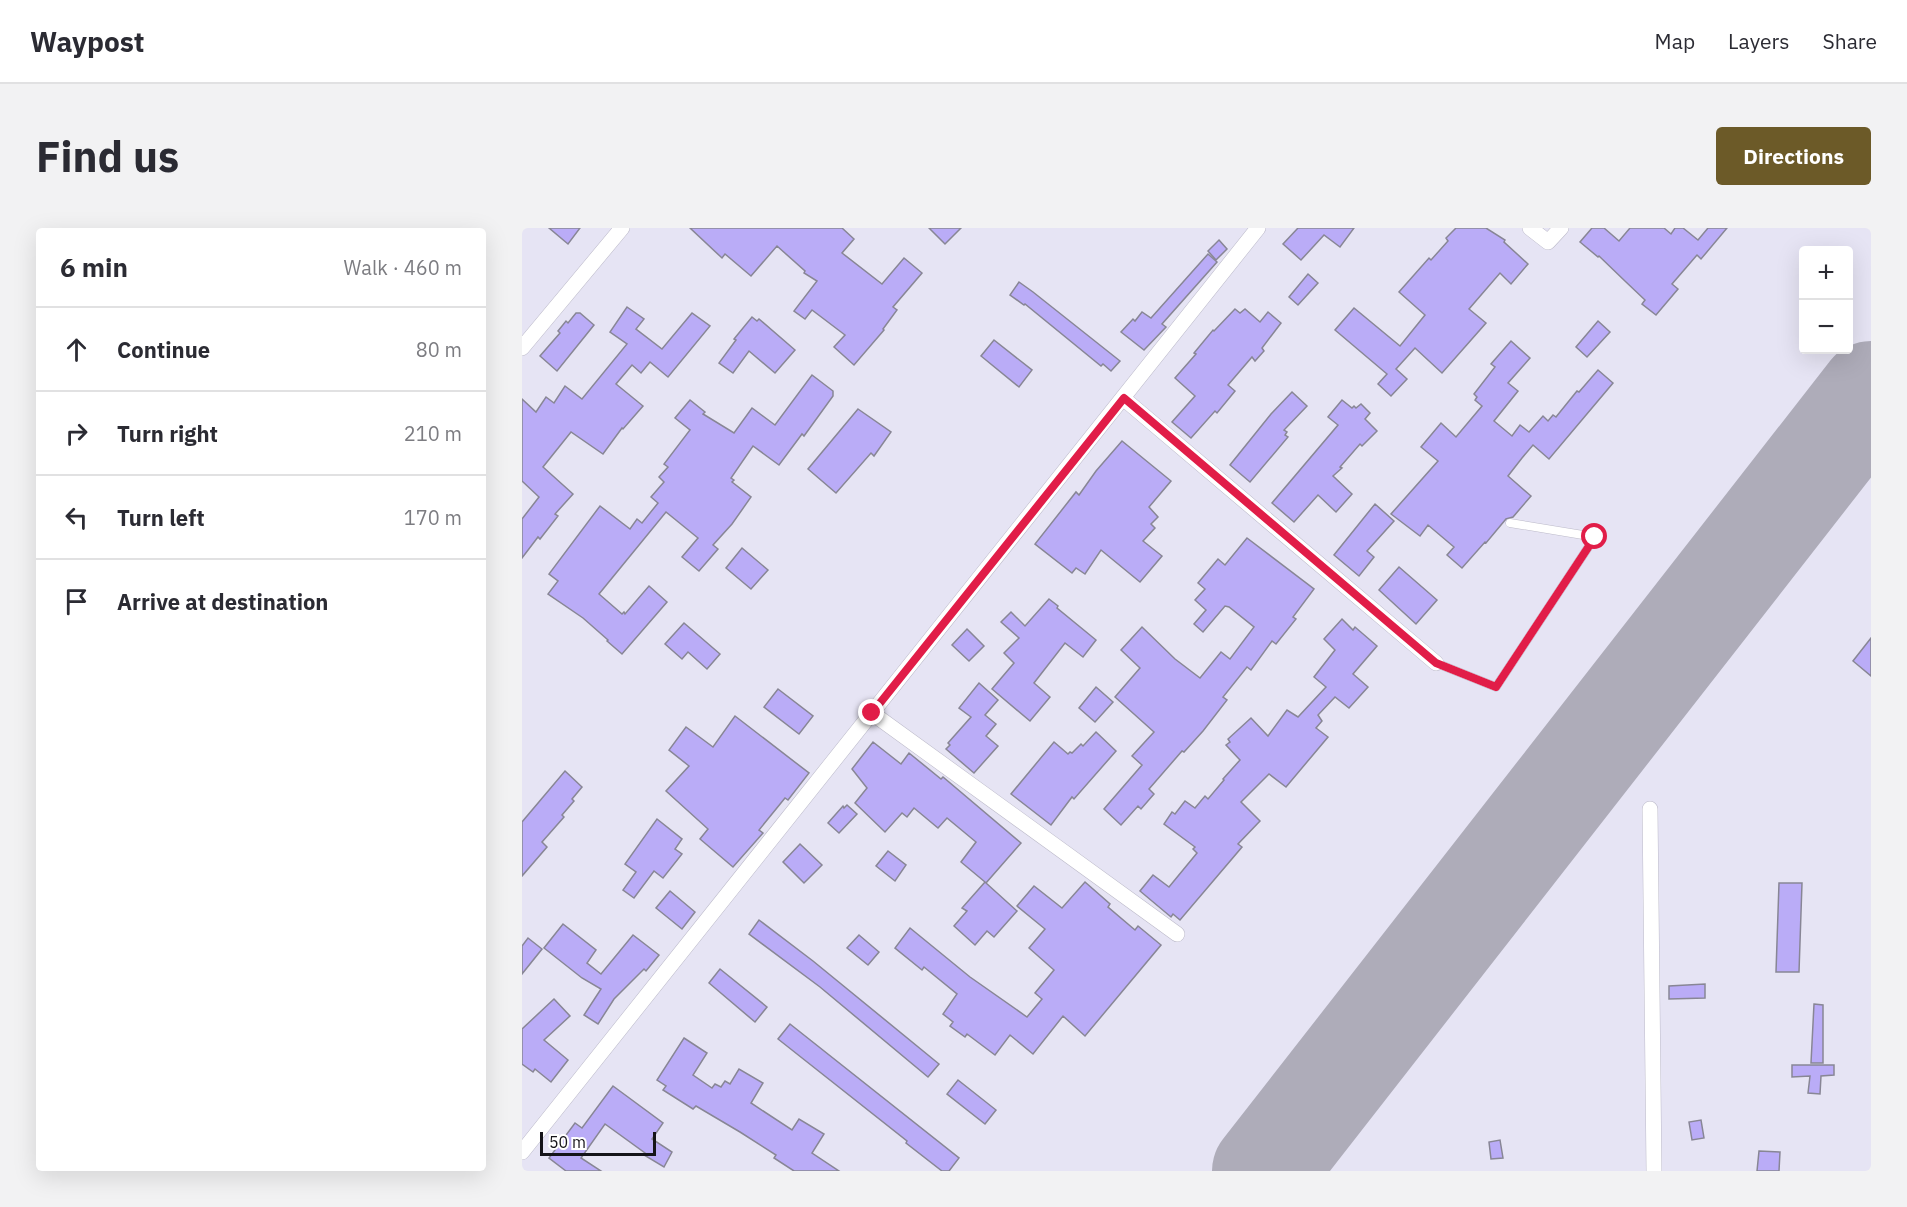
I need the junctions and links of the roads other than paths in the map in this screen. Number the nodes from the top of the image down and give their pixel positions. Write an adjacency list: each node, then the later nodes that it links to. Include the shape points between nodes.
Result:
1 (622, 228): 5 (street)
2 (1258, 228): 6 (street)
3 (1530, 228): 4 (street, via 1548,242)
4 (1562, 228)
5 (522, 348)
6 (1124, 398): 8 (street); 9 (street)
7 (1510, 523): 8 (lane, via 1595,537 1496,687)
8 (1436, 663)
9 (872, 713): 11 (street); 12 (street)
10 (1650, 809): 13 (street)
11 (1177, 934)
12 (522, 1152)
13 (1654, 1171)

